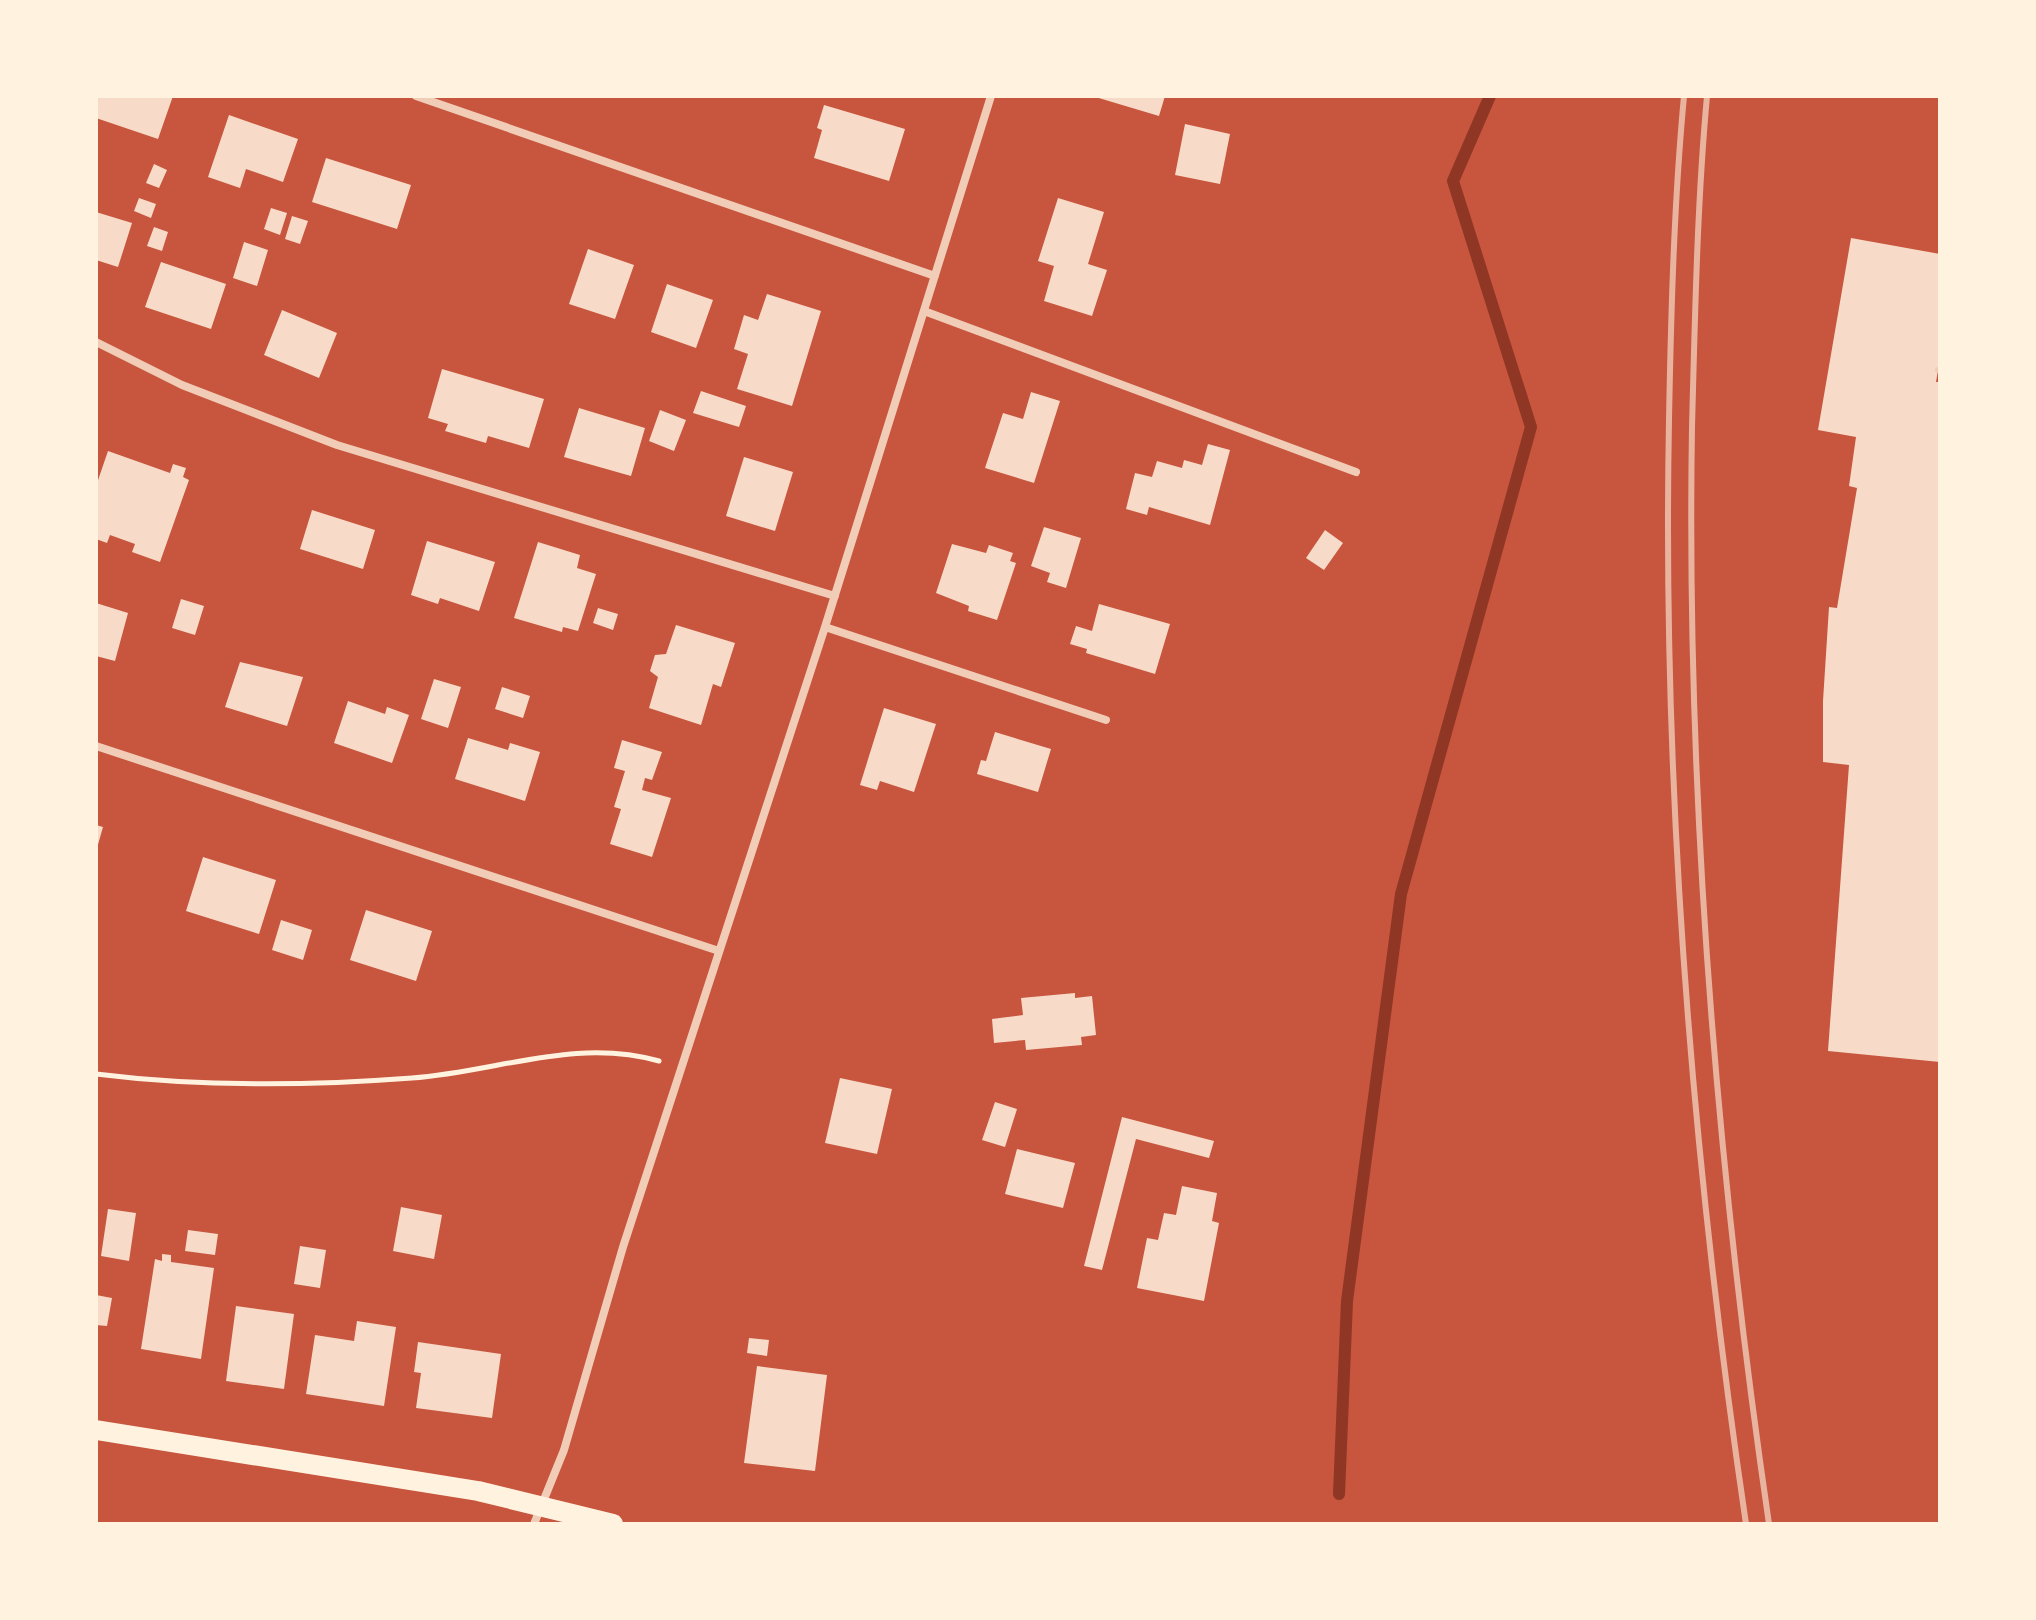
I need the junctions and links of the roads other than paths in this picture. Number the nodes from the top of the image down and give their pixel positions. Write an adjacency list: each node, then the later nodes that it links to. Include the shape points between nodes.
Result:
1 (416, 96): 3 (street)
2 (991, 96): 3 (street)
3 (935, 276): 4 (street)
4 (924, 311): 6 (street); 7 (street)
5 (96, 342): 7 (street, via 182,385 337,445)
6 (1356, 472)
7 (835, 596): 8 (street)
8 (825, 627): 9 (street); 11 (street)
9 (1106, 720)
10 (96, 746): 11 (street)
11 (719, 951): 13 (street, via 564,1450)
12 (96, 1430): 13 (main road, via 478,1491)
13 (537, 1516): 14 (main road)
14 (613, 1524)

